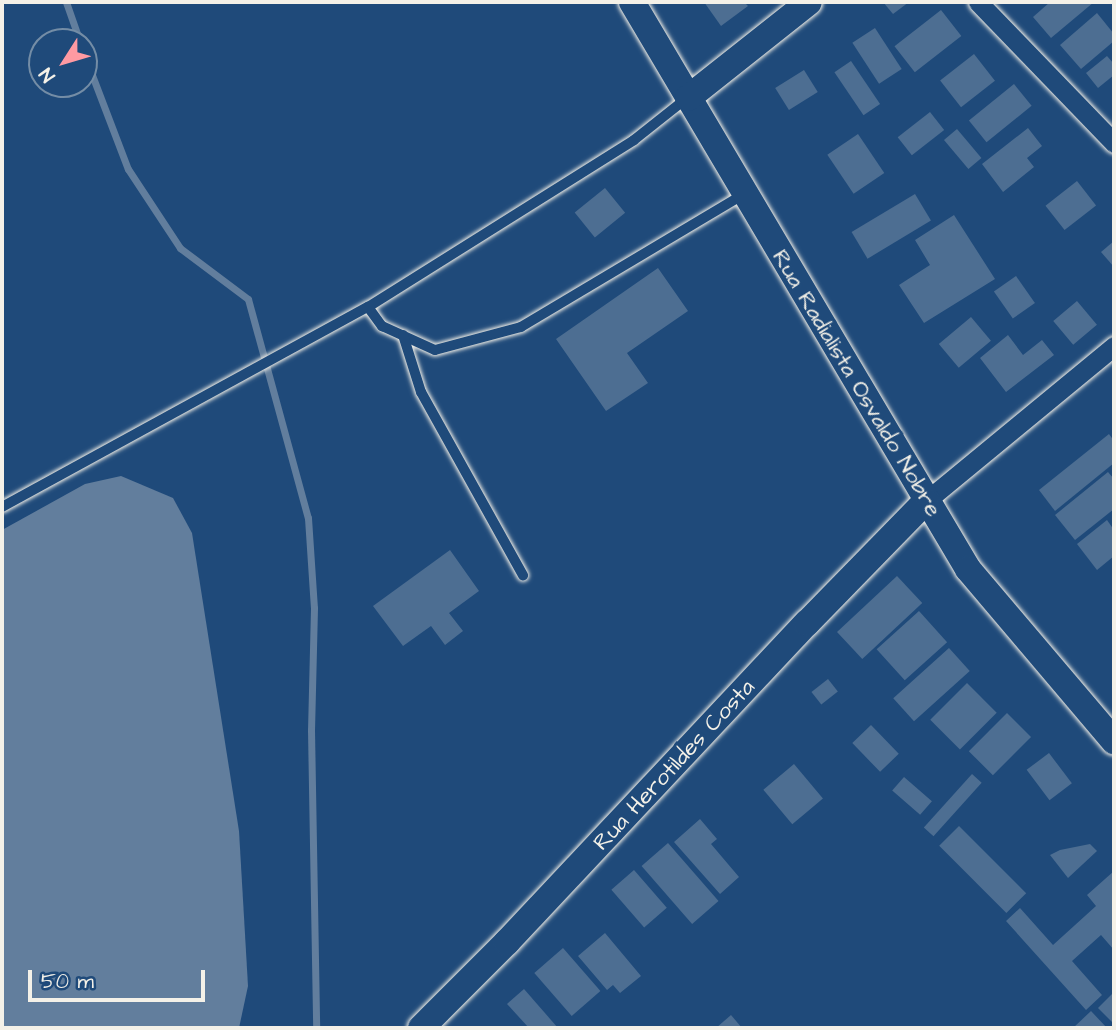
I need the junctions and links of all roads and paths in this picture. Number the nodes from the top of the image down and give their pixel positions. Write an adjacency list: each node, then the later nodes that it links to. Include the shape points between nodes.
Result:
1 (632, 2): 4 (street, Rua Radialista Osvaldo Nobre)
2 (809, 2): 4 (street)
3 (978, 2): 5 (street)
4 (688, 97): 6 (street, Rua Radialista Osvaldo Nobre); 7 (lane, via 635,140)
5 (1114, 143)
6 (745, 193): 8 (lane, via 521,327 435,350); 10 (street, Rua Radialista Osvaldo Nobre)
7 (368, 307): 8 (lane, via 382,326); 11 (lane)
8 (403, 335): 12 (lane, via 421,392)
9 (1114, 346): 10 (street)
10 (926, 501): 13 (street, Rua Radialista Osvaldo Nobre, via 968,569); 14 (street, Rua Herotildes Costa)
11 (2, 507)
12 (523, 575)
13 (1114, 741)
14 (421, 1028)

